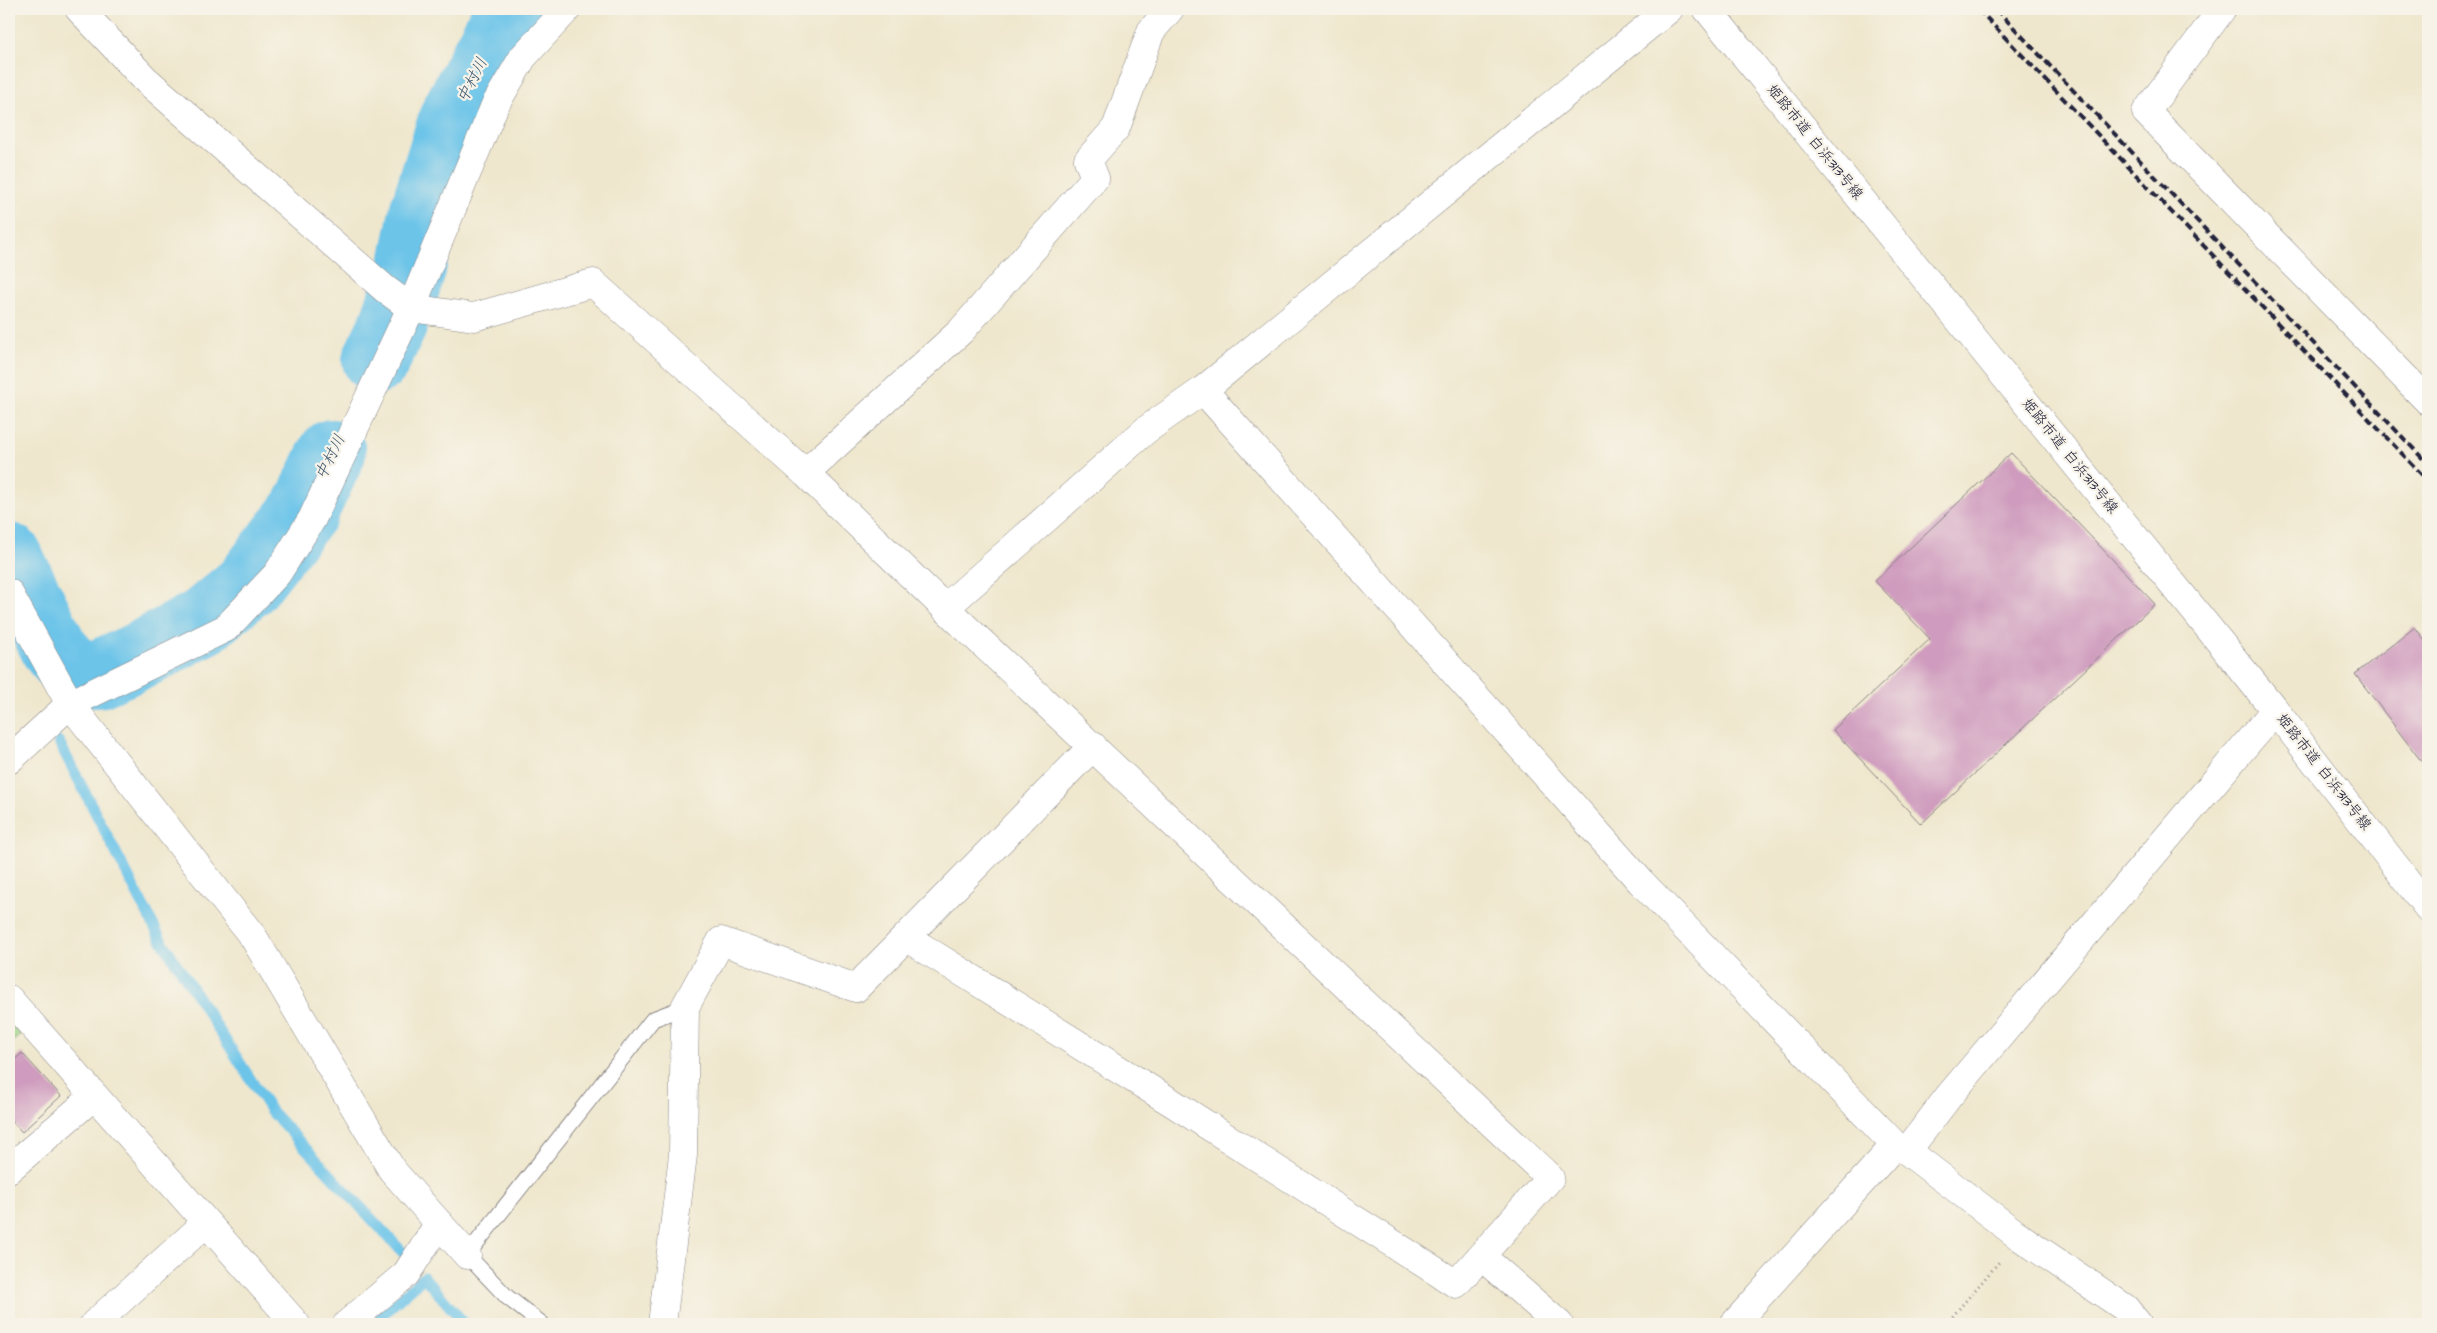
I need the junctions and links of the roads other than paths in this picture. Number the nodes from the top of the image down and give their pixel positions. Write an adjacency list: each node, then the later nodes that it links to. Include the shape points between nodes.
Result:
1 (78, 9): 7 (street, via 145,79 385,289)
2 (567, 9): 7 (street, via 523,57 495,105)
3 (1170, 9): 10 (street, via 1151,31 1116,128 1088,160 1095,178 960,331)
4 (1669, 9): 8 (street)
5 (1707, 9): 14 (street, 姫路市道 白浜313号線)
6 (2222, 9): 9 (street, via 2146,112)
7 (411, 308): 10 (street, via 474,317 593,283); 13 (street, via 312,519 277,574 226,628)
8 (1203, 390): 12 (street, via 1146,430); 22 (street, via 1641,882)
9 (2428, 401)
10 (805, 473): 12 (street)
11 (9, 593): 13 (street)
12 (945, 608): 15 (street)
13 (70, 704): 16 (street); 25 (street, via 254,938 392,1170)
14 (2275, 710): 17 (street, 姫路市道 白浜313号線); 22 (street, via 1949,1096)
15 (1093, 746): 18 (street); 27 (street, via 1550,1178)
16 (9, 760)
17 (2428, 908)
18 (907, 938): 20 (street, via 856,988 721,941); 27 (street, via 1456,1284)
19 (9, 999): 21 (street)
20 (685, 1007): 26 (lane, via 653,1020); 32 (street, via 683,1155)
21 (94, 1096): 23 (street); 24 (street)
22 (1901, 1148): 34 (street); 35 (street, via 2020,1237 2125,1308)
23 (9, 1169)
24 (206, 1223): 28 (street); 29 (street)
25 (439, 1223): 26 (street); 30 (street, via 406,1274)
26 (467, 1255): 31 (lane, via 507,1297)
27 (1481, 1256): 33 (street)
28 (94, 1324)
29 (296, 1324)
30 (347, 1324)
31 (542, 1324)
32 (662, 1324)
33 (1559, 1324)
34 (1734, 1324)
35 (2138, 1324)

